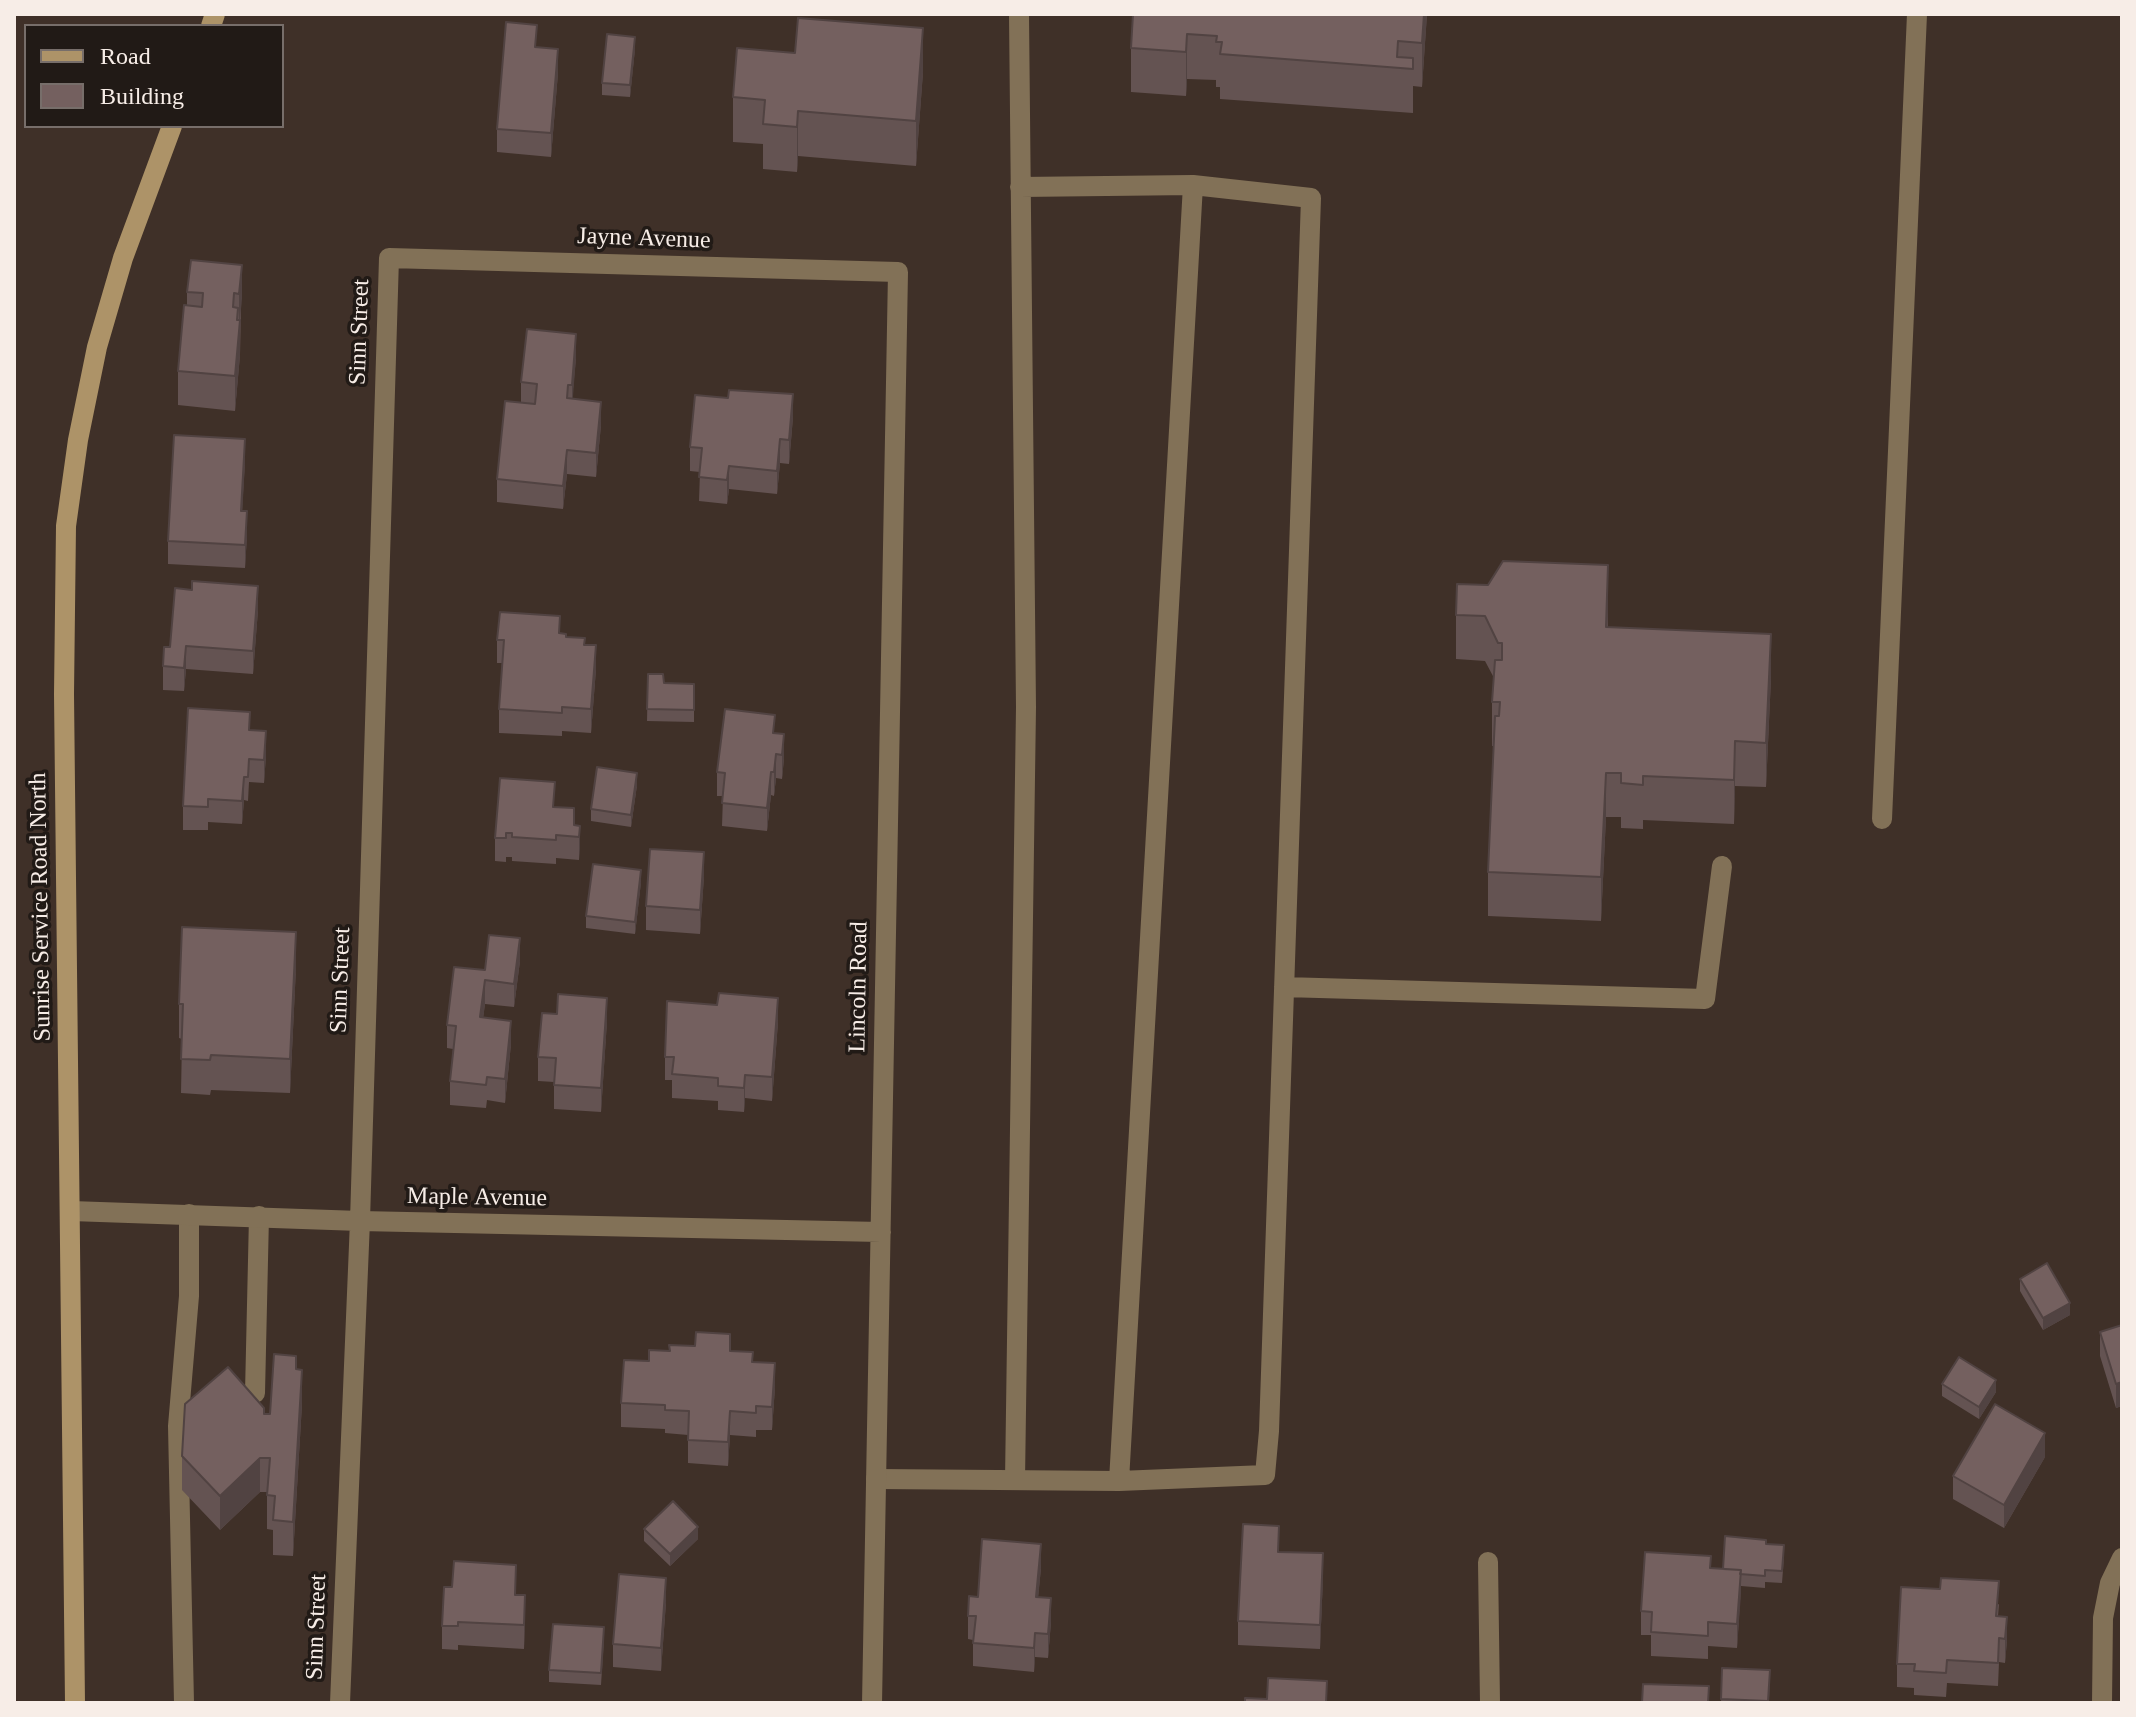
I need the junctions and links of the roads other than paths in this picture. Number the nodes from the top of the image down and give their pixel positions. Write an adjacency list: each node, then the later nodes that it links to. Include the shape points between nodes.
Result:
1 (1917, 14): 8 (street)
2 (1017, 16): 5 (street)
3 (171, 128): 11 (main road, Sunrise Service Road North, via 97,347 66,526)
4 (1193, 185): 5 (street); 10 (street, via 1311,198); 19 (street)
5 (1020, 187): 18 (street, via 1026,707)
6 (389, 258): 7 (street, Jayne Avenue); 14 (street, Sinn Street)
7 (898, 272): 15 (street, Lincoln Road)
8 (1882, 819)
9 (1722, 866): 10 (street, via 1705,999)
10 (1284, 987): 19 (street, via 1265,1475)
11 (71, 1211): 12 (street, Maple Avenue); 22 (main road, Sunrise Service Road North)
12 (189, 1214): 13 (street, Maple Avenue); 23 (street, via 189,1296 178,1426)
13 (259, 1216): 14 (street, Maple Avenue); 16 (street)
14 (360, 1221): 15 (street, Maple Avenue); 24 (street, Sinn Street)
15 (881, 1232): 17 (street, Lincoln Road)
16 (255, 1393)
17 (876, 1479): 18 (street); 25 (street, Lincoln Road)
18 (1015, 1480): 19 (street)
19 (1119, 1481)
20 (2122, 1558): 27 (street, via 2103,1618)
21 (1488, 1562): 26 (street)
22 (75, 1703)
23 (184, 1703)
24 (340, 1703)
25 (872, 1703)
26 (1490, 1703)
27 (2102, 1703)

